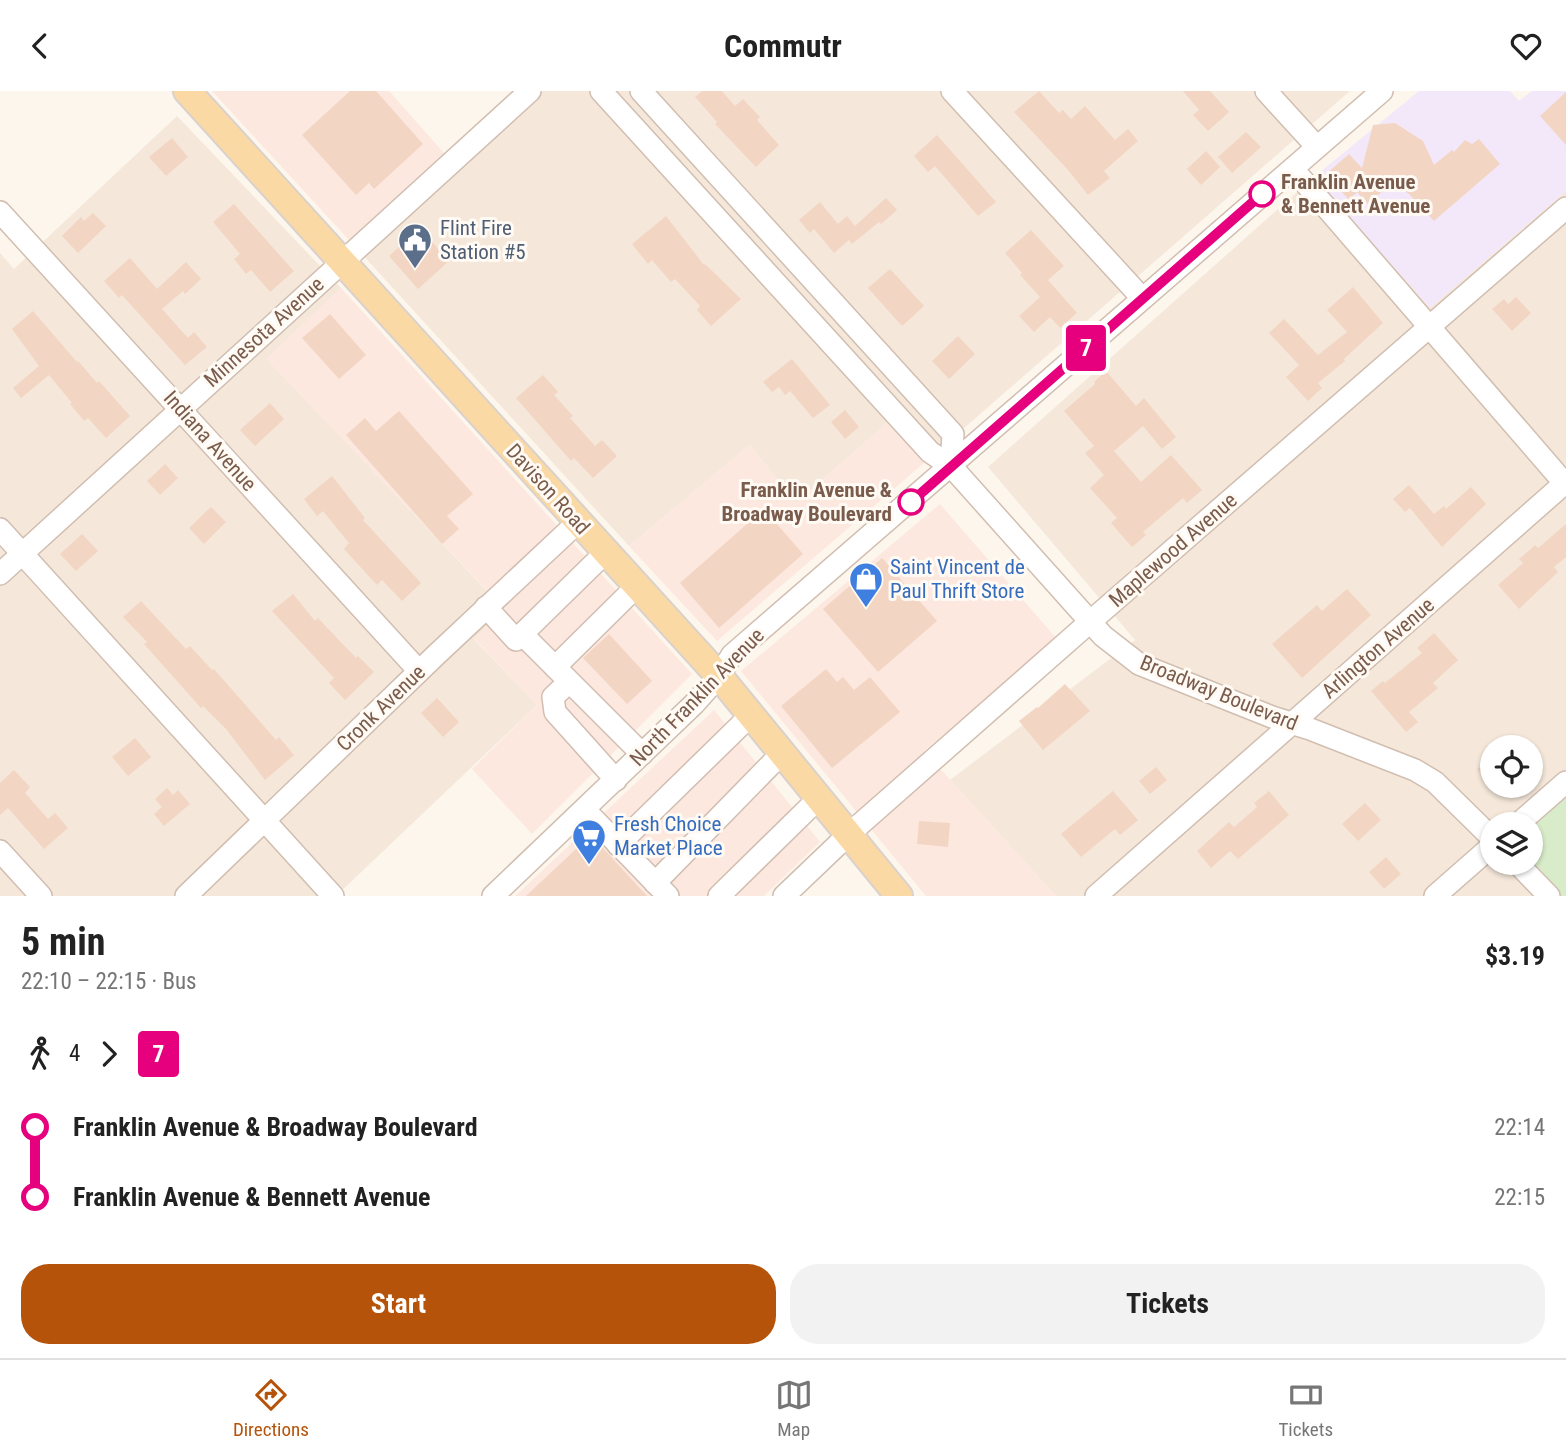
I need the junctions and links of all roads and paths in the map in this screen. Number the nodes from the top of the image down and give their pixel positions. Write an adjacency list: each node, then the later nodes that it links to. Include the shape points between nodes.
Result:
1 (187, 91): 12 (main road, Davison Road)
2 (530, 91): 12 (street, Minnesota Avenue)
3 (601, 91): 16 (street, Broadway Boulevard, via 930,452)
4 (641, 91): 16 (street, via 953,434)
5 (953, 91): 13 (street)
6 (1266, 91): 8 (street)
7 (1382, 91): 8 (street, North Franklin Avenue)
8 (1317, 147): 9 (street, North Franklin Avenue)
9 (1293, 169): 13 (street, North Franklin Avenue); 14 (street)
10 (1566, 208): 14 (street, Maplewood Avenue)
11 (0, 212): 15 (street, Indiana Avenue)
12 (342, 262): 15 (street, Minnesota Avenue); 18 (main road, Davison Road)
13 (1142, 298): 16 (street, North Franklin Avenue)
14 (1430, 327): 17 (street); 25 (street, Maplewood Avenue)
15 (180, 407): 21 (street, Minnesota Avenue); 27 (street, Indiana Avenue)
16 (951, 466): 25 (street, Broadway Boulevard); 29 (street, North Franklin Avenue, via 732,655)
17 (1566, 483): 31 (street, Arlington Avenue)
18 (578, 522): 20 (main road, Davison Road); 24 (street, Cronk Avenue)
19 (0, 529): 21 (street)
20 (606, 552): 23 (main road, Davison Road); 26 (street)
21 (23, 553): 22 (street, Minnesota Avenue); 39 (street)
22 (0, 573)
23 (636, 586): 28 (street); 29 (main road, Davison Road)
24 (486, 607): 26 (street, via 516,640); 27 (street, Cronk Avenue)
25 (1091, 621): 31 (street, Broadway Boulevard, via 1139,664); 41 (street, Maplewood Avenue)
26 (522, 634): 28 (street)
27 (419, 671): 39 (street, Cronk Avenue)
28 (562, 674): 32 (street); 34 (street, via 553,698 555,712)
29 (719, 676): 30 (main road, Davison Road); 32 (street, North Franklin Avenue)
30 (750, 716): 33 (main road, Davison Road); 42 (street)
31 (1292, 723): 40 (street, Broadway Boulevard, via 1415,770 1435,782); 54 (street, Arlington Avenue)
32 (642, 754): 34 (street, North Franklin Avenue)
33 (781, 754): 36 (main road, Davison Road); 46 (street)
34 (616, 779): 37 (street, North Franklin Avenue)
35 (1566, 782): 38 (street)
36 (819, 798): 41 (main road, Davison Road); 51 (street)
37 (585, 810): 42 (street); 50 (street, North Franklin Avenue)
38 (1531, 812)
39 (265, 820): 48 (street, Cronk Avenue); 49 (street)
40 (1480, 826)
41 (849, 834): 52 (street, Maplewood Avenue); 53 (main road, Davison Road)
42 (618, 845): 46 (street)
43 (0, 851): 47 (street)
44 (1480, 856): 55 (street)
45 (1529, 875): 56 (street)
46 (661, 890)
47 (41, 896)
48 (186, 896)
49 (333, 896)
50 (493, 896)
51 (719, 896)
52 (785, 896)
53 (899, 896)
54 (1096, 896)
55 (1435, 896)
56 (1549, 896)

